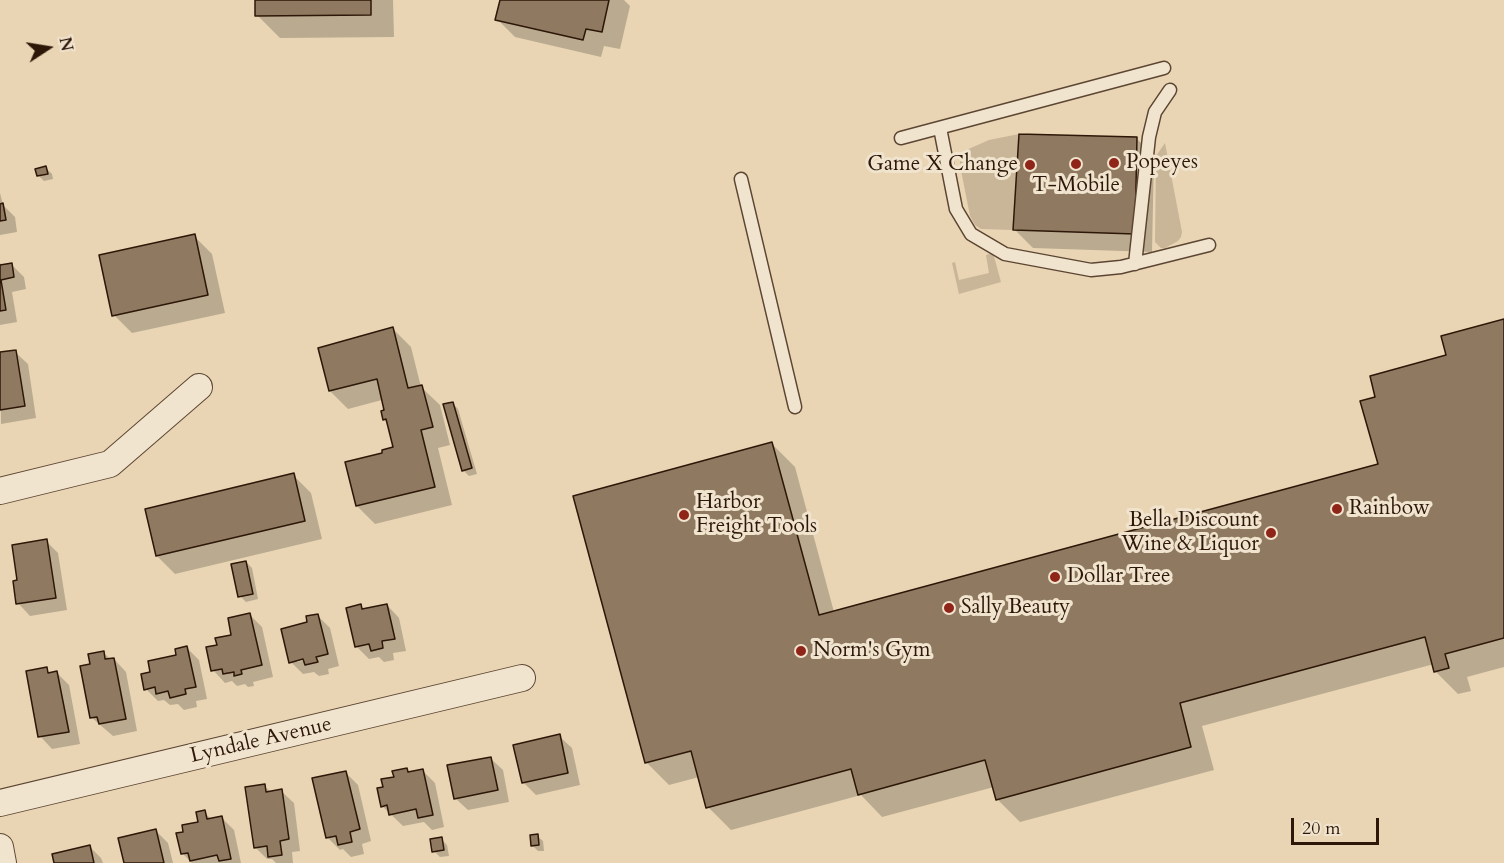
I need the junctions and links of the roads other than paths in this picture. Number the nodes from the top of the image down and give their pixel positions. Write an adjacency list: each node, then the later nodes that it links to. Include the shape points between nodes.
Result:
1 (1164, 68): 3 (lane)
2 (1170, 90): 7 (lane, via 1155,112 1149,137)
3 (940, 128): 4 (lane); 7 (lane, via 956,209 971,234 1005,254 1091,270)
4 (901, 138)
5 (741, 179): 9 (lane)
6 (1209, 245): 7 (lane)
7 (1135, 264)
8 (200, 387): 10 (street, via 110,464)
9 (795, 407)
10 (0, 490)
11 (522, 678): 12 (street, Lyndale Avenue)
12 (0, 803)
13 (0, 847): 14 (street)
14 (3, 863)

